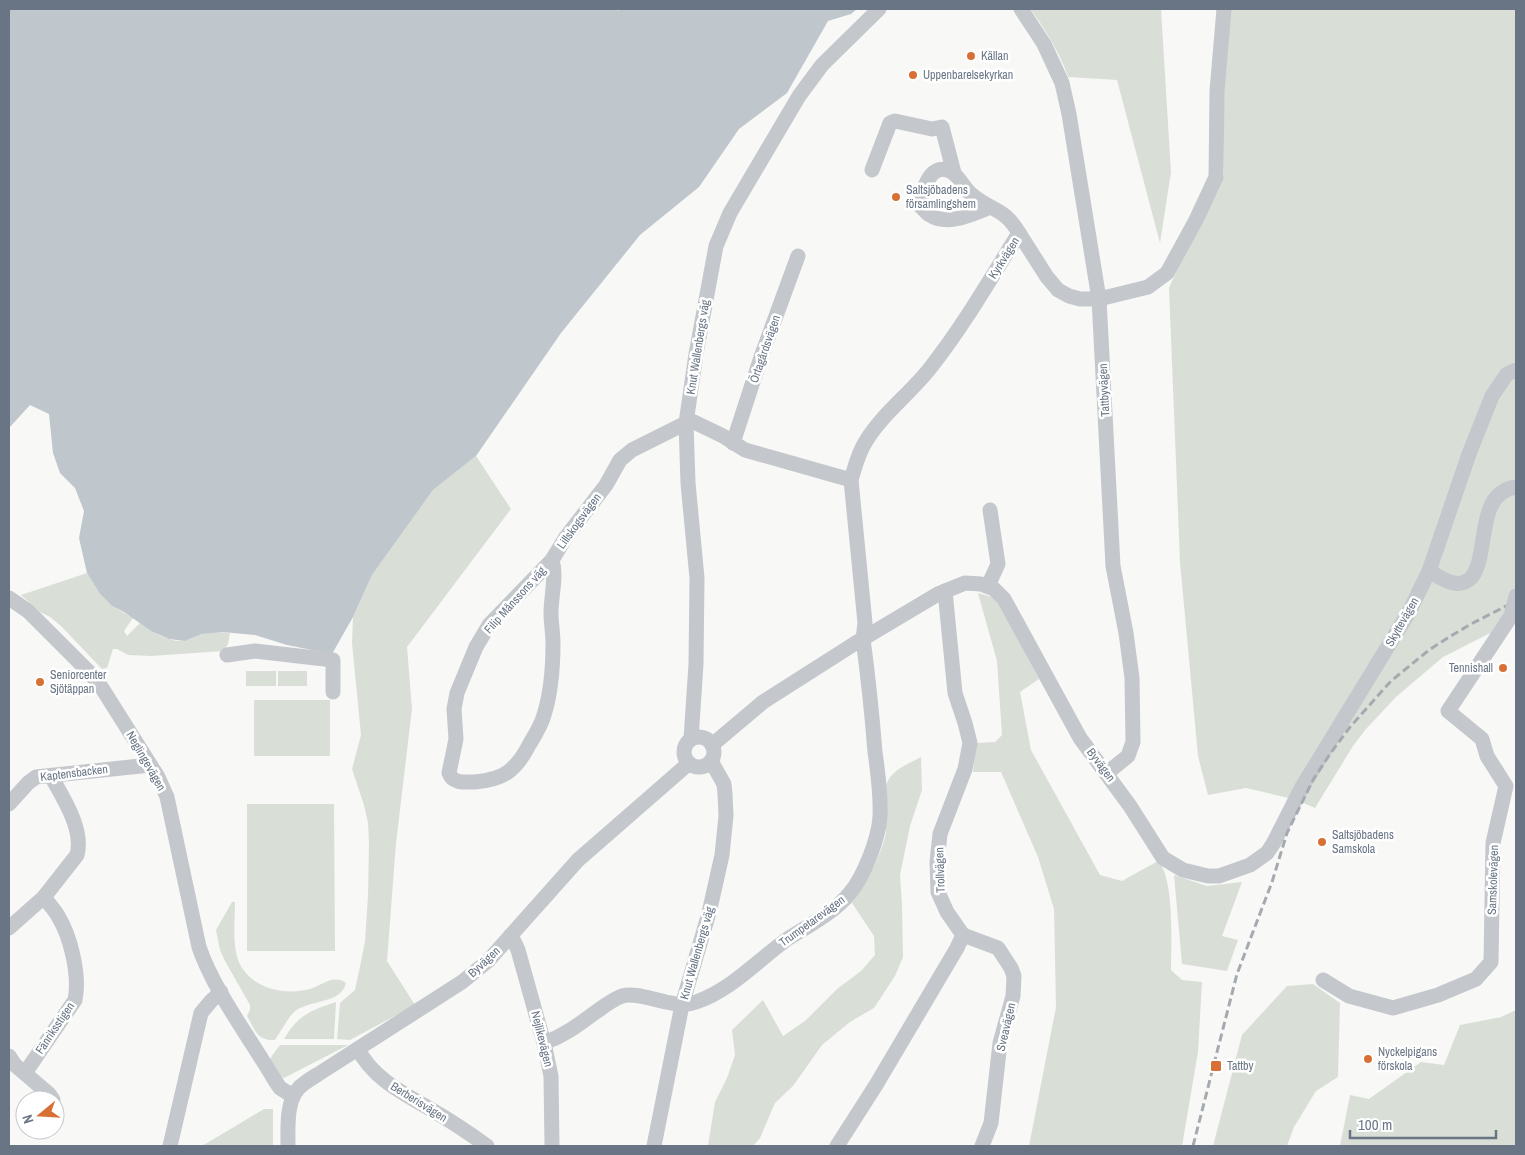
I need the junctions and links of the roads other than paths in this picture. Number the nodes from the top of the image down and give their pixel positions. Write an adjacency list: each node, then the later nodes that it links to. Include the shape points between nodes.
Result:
1 (879, 9): 11 (street, Knut Wallenbergs väg, via 822,65 799,96 726,220 708,281)
2 (1021, 9): 9 (street, Tattbyvägen, via 1044,44 1062,84)
3 (1224, 9): 9 (street, Kyrkvägen, via 1216,91 1216,177 1167,273 1148,287)
4 (872, 170): 5 (street, via 890,123 895,121 942,127)
5 (954, 174): 6 (street, via 971,194); 6 (street, via 936,171 922,189 921,207 930,216 954,219)
6 (992, 207): 7 (street, via 1013,223)
7 (1018, 233): 9 (street, Kyrkvägen, via 1058,290 1080,300); 13 (street, Kyrkvägen, via 976,303 931,366 865,442)
8 (798, 256): 12 (street, Örtagårdsvägen)
9 (1099, 300): 30 (street, Tattbyvägen, via 1113,566 1128,642 1133,714 1128,756)
10 (1516, 370): 17 (street, Skyttevägen, via 1507,374 1492,396)
11 (686, 423): 12 (street, via 694,422); 16 (street, Lillskogsvägen, via 632,450 620,460); 25 (street, Knut Wallenbergs väg, via 697,578)
12 (733, 442): 13 (street, via 744,450)
13 (851, 480): 22 (street, Kyrkvägen, via 865,623)
14 (1516, 487): 17 (street, via 1497,494 1489,510 1472,577 1461,584 1453,584)
15 (990, 510): 18 (street, via 998,564)
16 (552, 560): 32 (street, Filip Månssons väg, via 489,625 476,647 457,693 454,710 456,739 449,773); 32 (street, Lillskogsvägen, via 555,569 551,614 552,662 540,726 509,772 482,781)
17 (1429, 571): 34 (street, Skyttevägen, via 1409,612 1299,793 1273,844)
18 (988, 586): 19 (street, via 965,583); 30 (street, Byvägen, via 1004,599 1080,738)
19 (945, 591): 22 (street); 38 (street, Trollvägen, via 955,694 970,743 965,769 940,834 938,892)
20 (1516, 596): 39 (street, Samskolevägen, bridge, via 1511,616 1448,711 1482,739 1486,756 1506,786 1493,843 1491,962 1470,982 1393,1008 1349,996)
21 (11, 601): 29 (street, Neglingevägen, via 28,611 100,685)
22 (863, 639): 26 (street, via 763,702); 41 (street, Trumpetarevägen, via 880,816 862,874 850,893 828,912 732,983 695,1003)
23 (228, 655): 24 (street, via 255,651 333,660)
24 (333, 692)
25 (691, 739): 26 (street, via 701,737); 28 (street, via 683,750)
26 (712, 745): 27 (street)
27 (712, 761): 28 (street, via 700,768); 41 (street, Knut Wallenbergs väg, via 724,784 726,816 722,855)
28 (688, 764): 37 (street, Byvägen, via 578,860)
29 (150, 765): 31 (street, Kaptensbacken); 40 (street, Neglingevägen, via 171,813 199,947)
30 (1107, 773): 34 (street, Byvägen, via 1163,858 1183,870 1219,876)
31 (51, 776): 33 (street, Kaptensbacken, via 32,779); 35 (street, via 72,817 79,847 77,856)
32 (456, 781)
33 (9, 804)
34 (1259, 861)
35 (44, 897): 36 (street); 45 (street, Fänriksstigen, via 64,929 77,972 77,989 75,1000)
36 (9, 928)
37 (511, 935): 42 (street, Nejlikevägen); 43 (street, Byvägen, via 488,961 462,982)
38 (962, 935): 53 (street); 54 (street, Sveavägen, via 998,948 1014,976 1013,996 1000,1043 991,1124)
39 (1323, 980)
40 (221, 992): 47 (street, Neglingevägen, via 280,1088); 48 (street, via 201,1013)
41 (682, 1005): 42 (street, Trumpetarevägen, via 624,995 612,1000 573,1030); 52 (street, Knut Wallenbergs väg)
42 (544, 1043): 51 (street, Nejlikevägen, via 551,1076)
43 (358, 1049): 47 (street, Byvägen, via 308,1080); 50 (street, Berberisvägen, via 394,1088)
44 (9, 1056): 45 (street)
45 (25, 1073): 46 (street)
46 (43, 1090)
47 (293, 1096): 49 (street)
48 (170, 1146)
49 (288, 1146)
50 (487, 1146)
51 (552, 1146)
52 (654, 1146)
53 (837, 1146)
54 (982, 1146)

